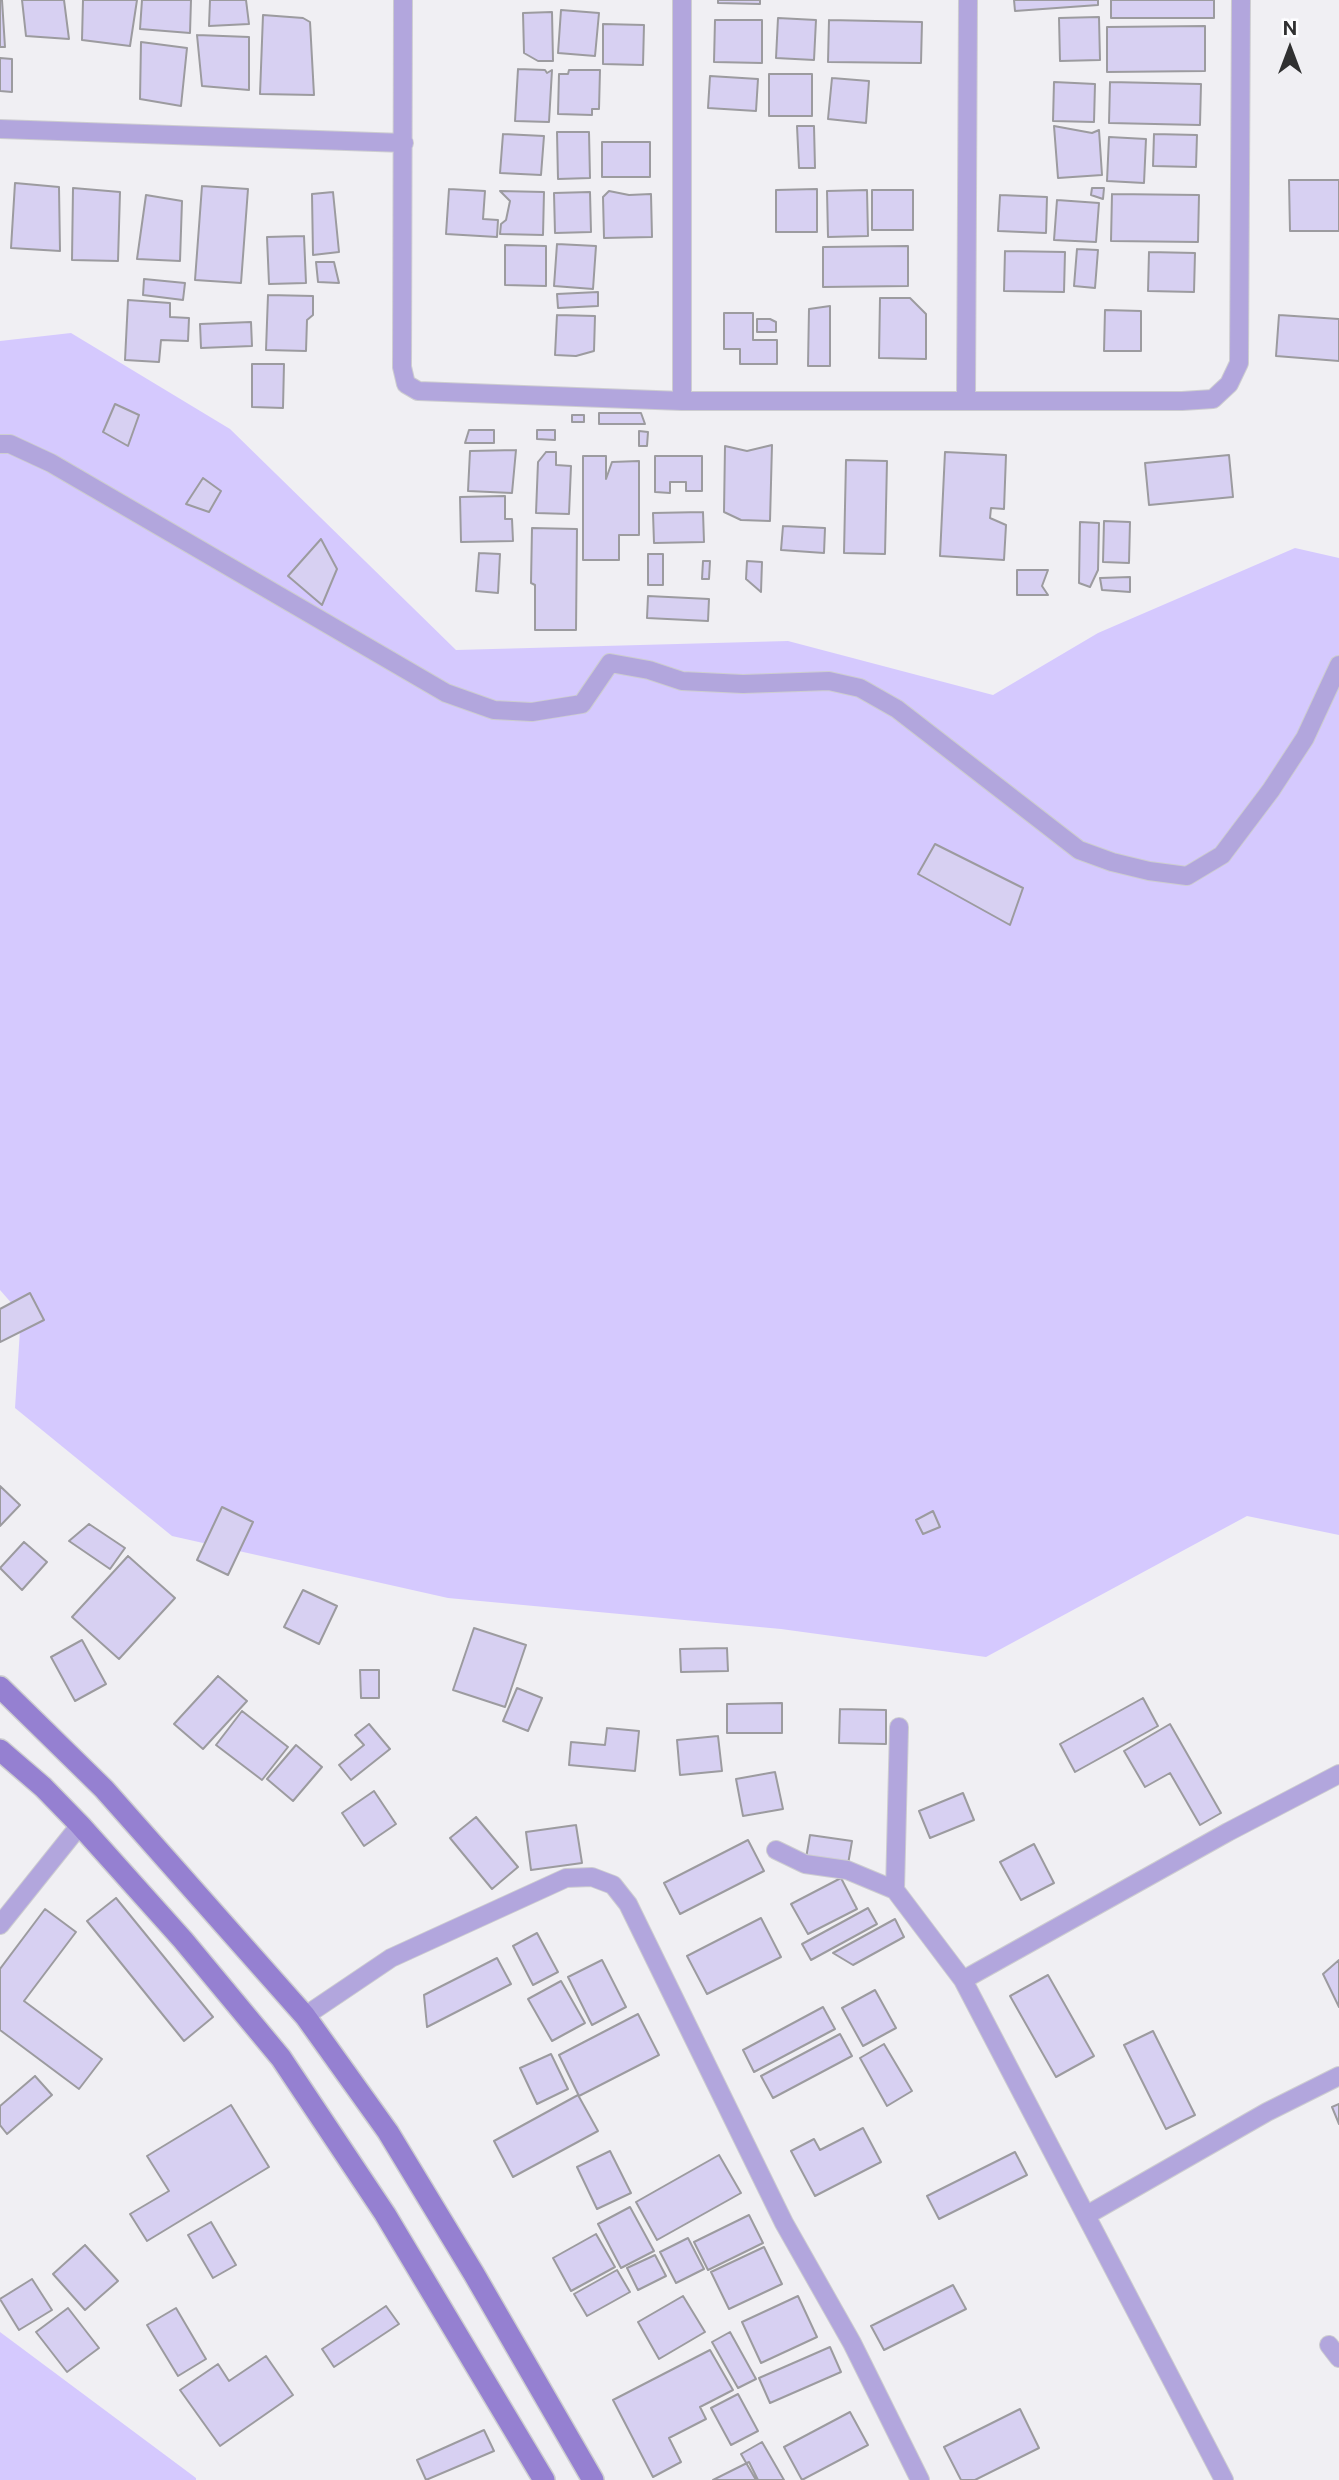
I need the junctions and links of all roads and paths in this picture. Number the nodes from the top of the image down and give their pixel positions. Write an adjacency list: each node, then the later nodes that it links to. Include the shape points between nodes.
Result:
1 (403, 0): 6 (street)
2 (682, 0): 8 (street)
3 (968, 0): 7 (street)
4 (1241, 0): 7 (street, via 1240,363 1229,384 1213,398 1182,401)
5 (0, 129): 6 (street)
6 (404, 144): 8 (street, via 405,384 418,391)
7 (966, 400): 8 (street)
8 (682, 401)
9 (0, 444): 10 (street, via 51,463 446,692 494,710 532,712 582,704 610,663 682,681 829,681 860,688 897,709 1079,850 1149,871 1187,876 1222,855 1305,738)
10 (1339, 666)
11 (0, 1687): 20 (street, via 104,1789)
12 (898, 1727): 17 (street)
13 (0, 1750): 15 (street)
14 (1339, 1774): 19 (street)
15 (80, 1825): 18 (street); 23 (street, via 281,2058 385,2214)
16 (776, 1850): 17 (street, via 805,1864 847,1870)
17 (895, 1889): 19 (street)
18 (0, 1924)
19 (963, 1980): 22 (street)
20 (305, 2016): 24 (street, via 388,2132); 25 (street, via 391,1958 566,1878 592,1877 612,1885 628,1904 784,2223 852,2343)
21 (1339, 2076): 22 (street)
22 (1087, 2214): 26 (street)
23 (544, 2480)
24 (593, 2480)
25 (920, 2480)
26 (1224, 2480)

